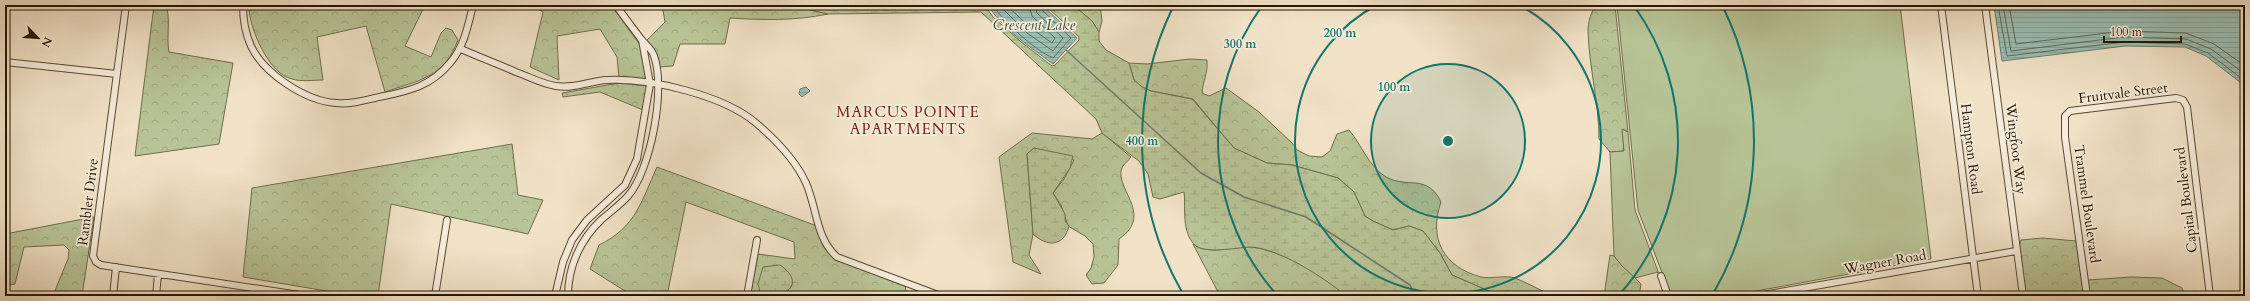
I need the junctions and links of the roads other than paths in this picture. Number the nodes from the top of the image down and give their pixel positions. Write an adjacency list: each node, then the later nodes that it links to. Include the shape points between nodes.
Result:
1 (126, 5): 10 (street, Rambler Drive)
2 (243, 5): 8 (street, via 248,40 260,60 297,90 324,102 344,104 414,89 435,78)
3 (473, 5): 8 (street)
4 (616, 5): 7 (street)
5 (1941, 5): 18 (street, Hampton Road)
6 (1985, 5): 17 (street, Wingfoot Way)
7 (642, 40): 11 (street); 12 (street, via 654,54)
8 (460, 49): 11 (street, via 551,85 570,87 617,80)
9 (5, 62): 10 (street)
10 (117, 74): 19 (street, Rambler Drive, via 94,256 98,264)
11 (650, 84): 12 (street); 22 (street, via 639,154 634,169 619,192 579,229 567,251)
12 (659, 85): 23 (street, via 649,155 644,172 628,197 600,221 584,240 573,262); 31 (street, via 709,97 735,109 779,144 805,183 823,238 837,257)
13 (2185, 102): 14 (street, Fruitvale Street, via 2180,99 2169,99 2070,112); 37 (street, Capital Boulevard)
14 (2065, 116): 36 (street, Trammel Boulevard, via 2065,137)
15 (447, 220): 27 (street)
16 (756, 240): 30 (street)
17 (2016, 251): 18 (street, Wagner Road); 35 (street, Wingfoot Way)
18 (1973, 259): 33 (street, Wagner Road); 34 (street, Hampton Road)
19 (116, 267): 20 (street, Rambler Drive); 24 (street)
20 (158, 274): 25 (street); 26 (street, Rambler Drive)
21 (1661, 276): 32 (street)
22 (558, 286): 23 (street); 28 (street)
23 (568, 287): 29 (street)
24 (113, 296)
25 (156, 296)
26 (306, 296)
27 (435, 296)
28 (555, 296)
29 (568, 296)
30 (747, 296)
31 (941, 296)
32 (1668, 296)
33 (1757, 296)
34 (1978, 296)
35 (2023, 296)
36 (2087, 296)
37 (2210, 296)

